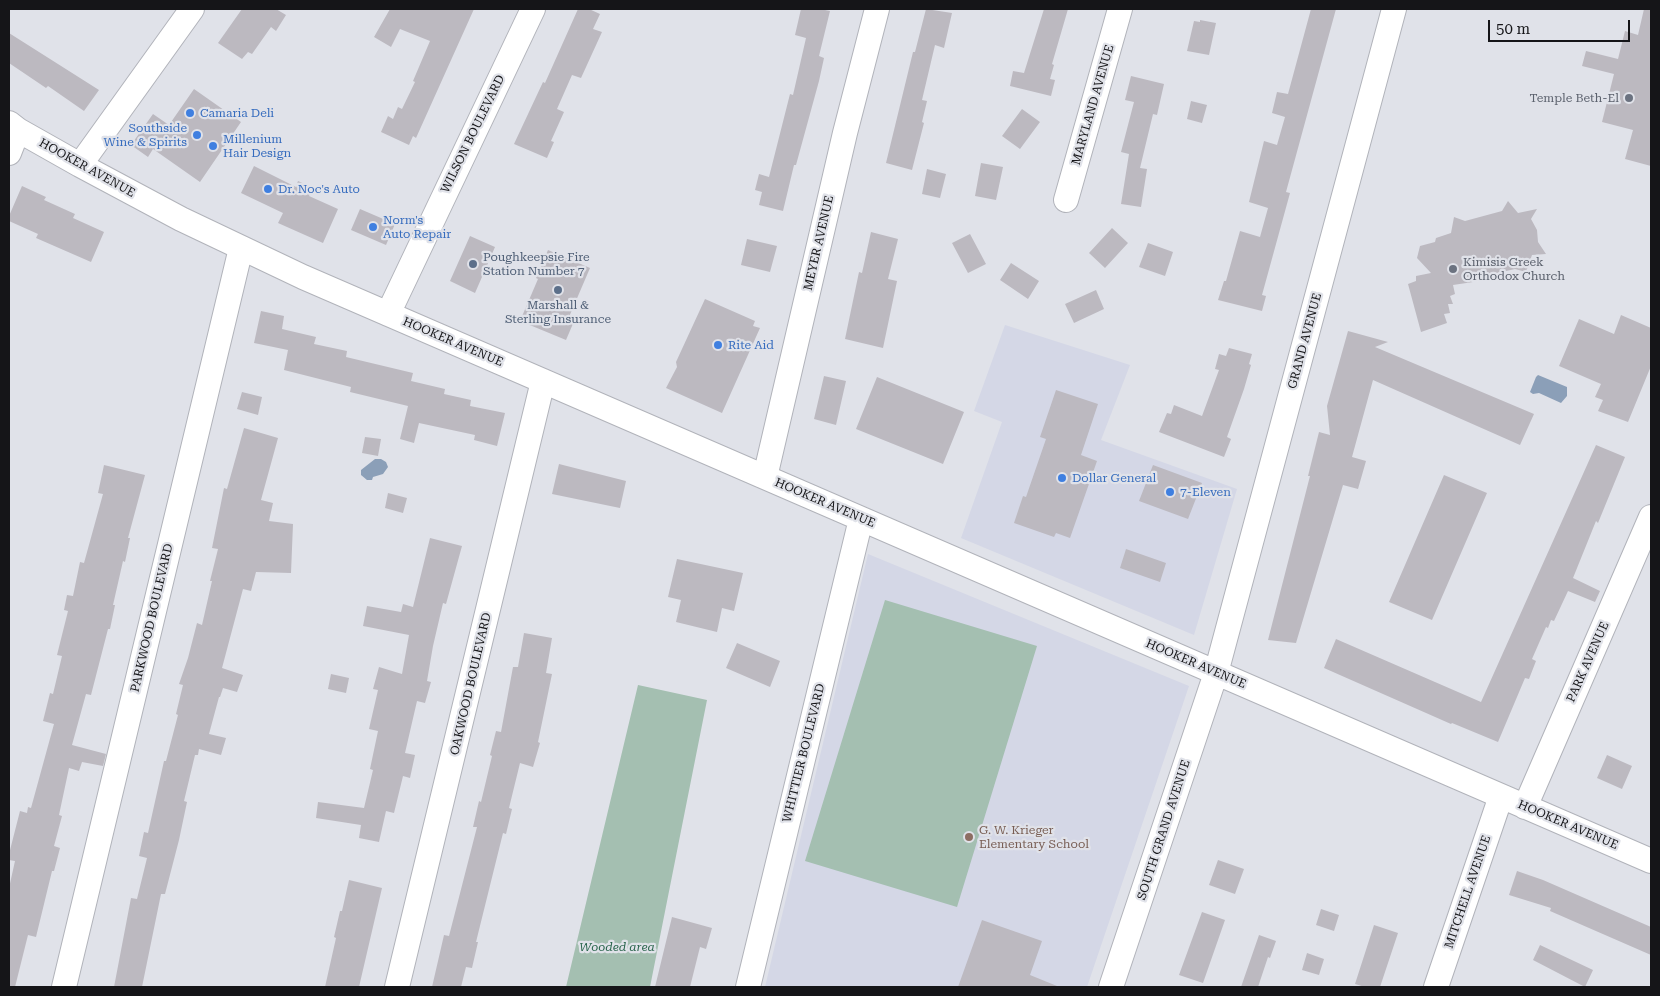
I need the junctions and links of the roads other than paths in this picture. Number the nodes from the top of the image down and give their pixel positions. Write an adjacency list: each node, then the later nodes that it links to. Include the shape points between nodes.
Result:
1 (192, 9): 8 (street)
2 (534, 9): 11 (street, WILSON BOULEVARD)
3 (877, 9): 13 (street, MEYER AVENUE)
4 (1120, 9): 9 (street, MARYLAND AVENUE)
5 (1394, 9): 16 (street, GRAND AVENUE)
6 (14, 126): 7 (street); 8 (street, HOOKER AVENUE)
7 (9, 152)
8 (80, 165): 10 (street, HOOKER AVENUE)
9 (1066, 200)
10 (241, 248): 11 (street, HOOKER AVENUE); 20 (street, PARKWOOD BOULEVARD)
11 (388, 314): 12 (street, HOOKER AVENUE)
12 (543, 381): 13 (street, HOOKER AVENUE); 21 (street, OAKWOOD BOULEVARD)
13 (765, 477): 15 (street, HOOKER AVENUE)
14 (1651, 517): 18 (street, PARK AVENUE)
15 (861, 519): 16 (street, HOOKER AVENUE); 22 (street, WHITTIER BOULEVARD)
16 (1216, 673): 17 (street, HOOKER AVENUE); 23 (street, SOUTH GRAND AVENUE)
17 (1501, 796): 18 (street, HOOKER AVENUE); 24 (street, MITCHELL AVENUE)
18 (1525, 806): 19 (street, HOOKER AVENUE)
19 (1651, 861)
20 (64, 987)
21 (397, 987)
22 (748, 987)
23 (1111, 987)
24 (1436, 987)

